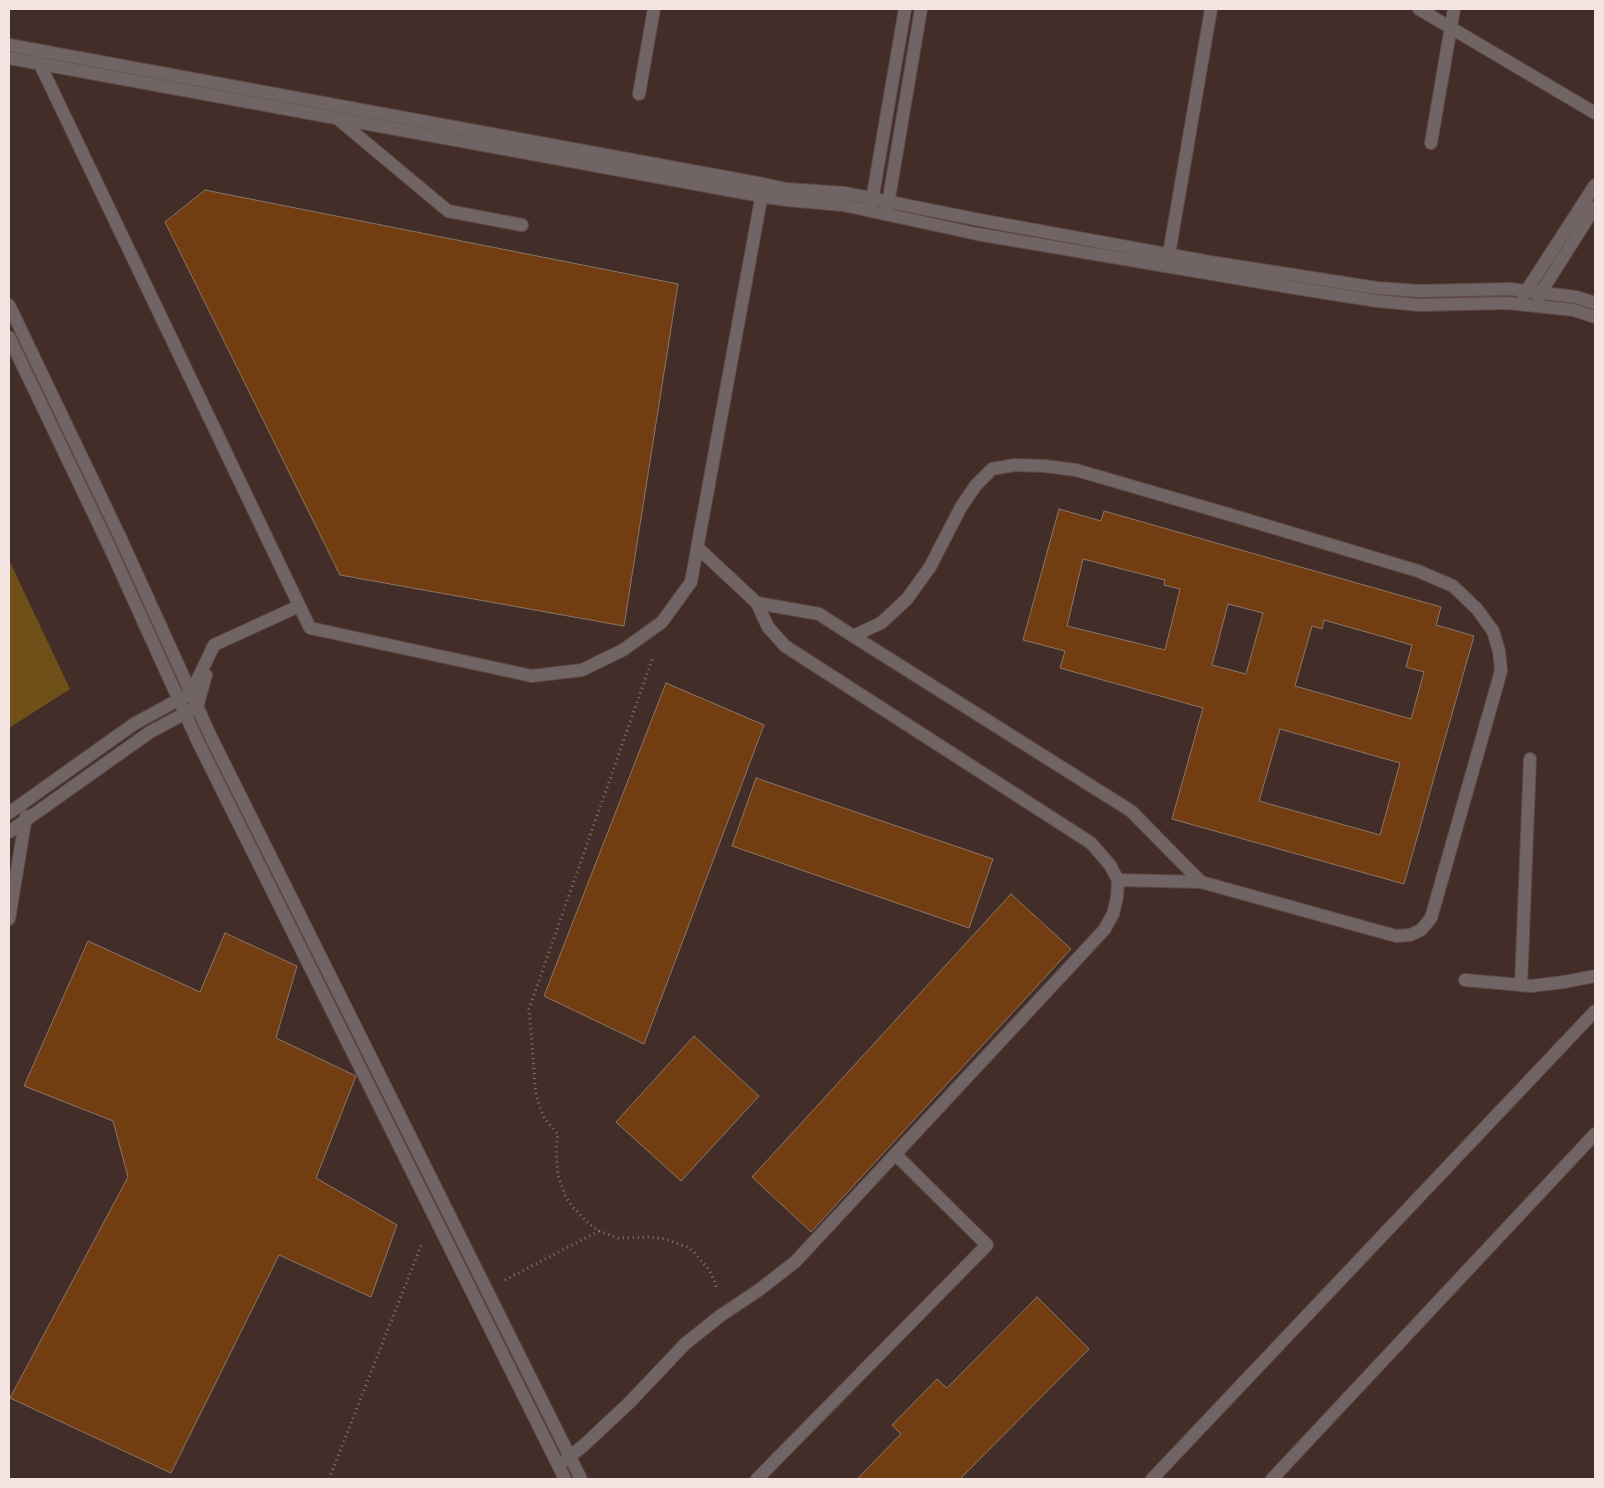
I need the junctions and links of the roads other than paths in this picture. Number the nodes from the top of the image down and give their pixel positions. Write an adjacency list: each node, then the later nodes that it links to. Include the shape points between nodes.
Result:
1 (654, 9): 12 (street)
2 (905, 9): 19 (street)
3 (921, 9): 20 (street)
4 (1211, 9): 25 (street)
5 (1419, 9): 7 (street)
6 (1454, 9): 7 (street)
7 (1451, 28): 14 (street); 16 (street)
8 (9, 45): 9 (street)
9 (32, 50): 11 (street); 13 (street)
10 (9, 58): 11 (street)
11 (40, 64): 15 (street); 38 (street)
12 (639, 94)
13 (318, 102): 15 (street); 18 (street)
14 (1595, 113)
15 (337, 118): 18 (street); 24 (street, via 448,210)
16 (1431, 143)
17 (1595, 185): 26 (street)
18 (762, 190): 19 (street, via 846,193); 22 (street, via 786,200); 36 (street)
19 (873, 198): 20 (street); 22 (street)
20 (888, 202): 23 (street); 25 (street)
21 (1595, 207): 27 (street)
22 (870, 211): 23 (street)
23 (886, 215): 25 (street, via 977,234)
24 (522, 225)
25 (1168, 260): 26 (street, via 1377,288); 29 (street, via 1377,301 1419,305)
26 (1526, 291): 27 (street); 29 (street)
27 (1540, 293): 28 (street); 31 (street)
28 (1595, 302)
29 (1518, 304): 31 (street)
30 (9, 305): 34 (street)
31 (1532, 306): 32 (street, via 1574,310)
32 (1595, 317)
33 (9, 337): 35 (street)
34 (32, 352): 35 (street); 41 (street)
35 (14, 361): 42 (street, via 110,548)
36 (698, 548): 37 (street); 38 (street, via 691,582 662,622 623,650 582,670 532,676 310,628)
37 (757, 603): 39 (street, via 819,614); 50 (street, via 768,627 785,646 1091,843)
38 (299, 606): 40 (street)
39 (853, 636): 51 (street, via 1131,812); 51 (street, via 881,622 907,599 930,567 976,485 992,469 1015,465 1076,470 1418,571 1453,586 1477,609 1492,631 1501,671 1431,918 1421,930 1396,936)
40 (214, 645): 41 (street); 43 (street)
41 (191, 693): 42 (street); 43 (street)
42 (179, 699): 44 (street); 46 (street, via 134,724)
43 (197, 707): 44 (street); 59 (street)
44 (185, 713): 48 (street, via 150,732); 60 (street)
45 (1530, 760): 55 (street)
46 (29, 800): 47 (street); 48 (street)
47 (9, 813)
48 (25, 821): 49 (street); 52 (street)
49 (9, 832)
50 (1118, 880): 51 (street); 58 (street, via 1113,914 1104,930)
51 (1201, 882)
52 (9, 919)
53 (1595, 976): 55 (street)
54 (1465, 980): 55 (street)
55 (1521, 985)
56 (1595, 1012): 66 (street)
57 (1595, 1134): 67 (street)
58 (896, 1154): 61 (street, via 795,1262 685,1344 629,1403); 65 (street, via 987,1245)
59 (440, 1196): 60 (street); 61 (street)
60 (434, 1213): 62 (street)
61 (570, 1456): 62 (street); 64 (street)
62 (558, 1465): 63 (street)
63 (566, 1479)
64 (581, 1479)
65 (757, 1479)
66 (1152, 1479)
67 (1272, 1479)

